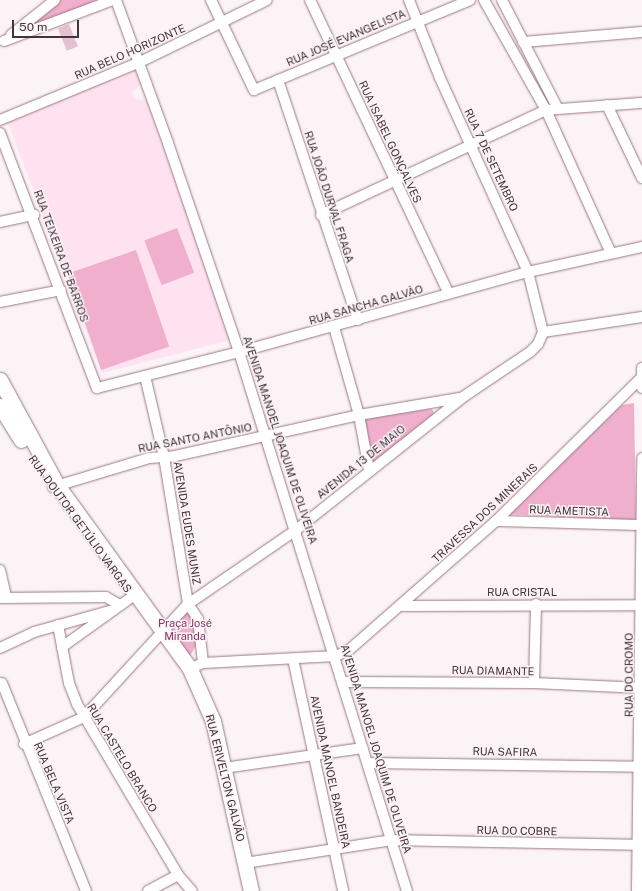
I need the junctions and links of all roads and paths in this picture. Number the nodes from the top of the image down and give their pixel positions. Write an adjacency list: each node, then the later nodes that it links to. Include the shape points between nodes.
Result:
1 (55, 0): 13 (street)
2 (114, 0): 13 (street); 16 (street, AVENIDA MANOEL JOAQUIM DE OLIVEIRA)
3 (211, 0): 11 (street)
4 (267, 0): 11 (street, RUA BELO HORIZONTE)
5 (310, 0): 15 (street, RUA ISABEL GONÇALVES)
6 (409, 0): 10 (street, RUA 7 DE SETEMBRO)
7 (470, 0): 10 (street, RUA JOSÉ EVANGELISTA)
8 (484, 0): 21 (street)
9 (502, 0): 14 (street)
10 (416, 22): 15 (street, RUA JOSÉ EVANGELISTA); 24 (street, RUA 7 DE SETEMBRO)
11 (222, 24): 16 (street, RUA BELO HORIZONTE); 17 (street, RUA JOSÉ EVANGELISTA, via 254,90)
12 (642, 32): 14 (street)
13 (2, 42)
14 (523, 42): 20 (street)
15 (336, 56): 17 (street, RUA JOSÉ EVANGELISTA); 26 (street, RUA ISABEL GONÇALVES)
16 (140, 62): 22 (street, RUA BELO HORIZONTE); 40 (street, AVENIDA MANOEL JOAQUIM DE OLIVEIRA)
17 (278, 80): 28 (street, RUA JOÃO DURVAL FRAGA)
18 (642, 103): 19 (street)
19 (607, 105): 20 (street); 25 (street)
20 (557, 107): 21 (street)
21 (546, 110): 24 (street); 31 (street)
22 (0, 120)
23 (0, 133): 27 (street, RUA TEIXEIRA DE BARROS)
24 (470, 143): 26 (street); 32 (street, RUA 7 DE SETEMBRO)
25 (642, 178)
26 (394, 180): 28 (street); 34 (street, RUA ISABEL GONÇALVES)
27 (34, 215): 29 (street); 33 (street, RUA TEIXEIRA DE BARROS)
28 (320, 215): 37 (street, RUA JOÃO DURVAL FRAGA)
29 (0, 222)
30 (642, 246): 31 (street, RUA SANCHA GALVÃO)
31 (610, 251): 32 (street, RUA SANCHA GALVÃO)
32 (528, 272): 34 (street, RUA SANCHA GALVÃO); 39 (street, RUA 7 DE SETEMBRO)
33 (61, 290): 35 (street); 44 (street, RUA TEIXEIRA DE BARROS)
34 (449, 294): 37 (street, RUA SANCHA GALVÃO)
35 (0, 302)
36 (642, 317): 39 (street)
37 (358, 320): 38 (street, RUA SANCHA GALVÃO)
38 (334, 327): 40 (street, RUA SANCHA GALVÃO); 47 (street)
39 (543, 332): 45 (street, AVENIDA 13 DE MAIO, via 538,344 530,352)
40 (239, 352): 41 (street, RUA SANCHA GALVÃO); 48 (street, AVENIDA MANOEL JOAQUIM DE OLIVEIRA)
41 (145, 376): 44 (street, RUA SANCHA GALVÃO); 49 (street, AVENIDA EUDES MUNIZ)
42 (0, 380): 52 (main road, RUA DOUTOR GETÚLIO VARGAS)
43 (642, 380): 53 (street, TRAVESSA DOS MINERAIS)
44 (97, 388)
45 (463, 397): 47 (street, RUA SANTO ANTÔNIO); 51 (street, AVENIDA 13 DE MAIO)
46 (0, 406): 52 (main road, RUA DOUTOR GETÚLIO VARGAS)
47 (359, 415): 48 (street, RUA SANTO ANTÔNIO); 51 (street)
48 (266, 437): 49 (street, RUA SANTO ANTÔNIO); 55 (street, AVENIDA MANOEL JOAQUIM DE OLIVEIRA)
49 (164, 457): 52 (street, RUA SANTO ANTÔNIO, via 149,458); 59 (street, AVENIDA EUDES MUNIZ)
50 (642, 458): 54 (street, RUA DO CROMO)
51 (369, 470): 55 (street, AVENIDA 13 DE MAIO)
52 (54, 486): 58 (main road, RUA DOUTOR GETÚLIO VARGAS)
53 (496, 521): 54 (street, RUA AMETISTA); 62 (street, TRAVESSA DOS MINERAIS)
54 (641, 525): 61 (street, RUA DO CROMO)
55 (296, 530): 59 (street, AVENIDA 13 DE MAIO); 67 (street, AVENIDA MANOEL JOAQUIM DE OLIVEIRA)
56 (0, 570): 57 (street)
57 (3, 598): 58 (street, via 106,598)
58 (128, 601): 63 (street); 64 (main road, RUA DOUTOR GETÚLIO VARGAS); 65 (street)
59 (188, 604): 64 (street); 69 (street, via 198,619)
60 (536, 604): 61 (street, RUA CRISTAL); 62 (street, RUA CRISTAL); 72 (street)
61 (641, 605): 73 (street, RUA DO CROMO)
62 (402, 606): 67 (street, TRAVESSA DOS MINERAIS, via 349,650)
63 (58, 625): 65 (street, RUA CASTELO BRANCO); 66 (street)
64 (161, 630): 69 (main road, RUA DOUTOR GETÚLIO VARGAS); 74 (street)
65 (62, 647): 74 (street, RUA CASTELO BRANCO, via 69,683)
66 (0, 648)
67 (336, 656): 68 (street); 70 (street, AVENIDA MANOEL JOAQUIM DE OLIVEIRA)
68 (293, 658): 69 (street); 77 (street, AVENIDA MANOEL BANDEIRA)
69 (197, 666): 80 (main road, RUA ERIVELTON GALVÃO)
70 (344, 682): 72 (street, RUA DIAMANTE); 76 (street, AVENIDA MANOEL JOAQUIM DE OLIVEIRA)
71 (2, 683): 75 (street, RUA BELA VISTA)
72 (534, 683): 73 (street, RUA DIAMANTE)
73 (641, 688): 79 (street, RUA DO CROMO)
74 (84, 717): 75 (street); 85 (street, RUA CASTELO BRANCO)
75 (24, 744): 86 (street, RUA BELA VISTA)
76 (363, 748): 77 (street); 78 (street, AVENIDA MANOEL JOAQUIM DE OLIVEIRA)
77 (316, 754): 80 (street); 83 (street, AVENIDA MANOEL BANDEIRA)
78 (368, 763): 79 (street, RUA SAFIRA); 81 (street, AVENIDA MANOEL JOAQUIM DE OLIVEIRA)
79 (641, 767): 82 (street, RUA DO CROMO)
80 (224, 768): 84 (main road, RUA ERIVELTON GALVÃO)
81 (392, 840): 82 (street, RUA DO COBRE); 83 (street, RUA DO COBRE); 91 (street, AVENIDA MANOEL JOAQUIM DE OLIVEIRA)
82 (639, 845): 92 (street, RUA DO CROMO)
83 (334, 849): 84 (street, RUA DO COBRE); 90 (street, AVENIDA MANOEL BANDEIRA)
84 (245, 863): 89 (main road, RUA ERIVELTON GALVÃO)
85 (178, 875): 87 (street); 88 (street, RUA CASTELO BRANCO)
86 (86, 891)
87 (148, 891)
88 (192, 891)
89 (251, 891)
90 (344, 891)
91 (407, 891)
92 (637, 891)

